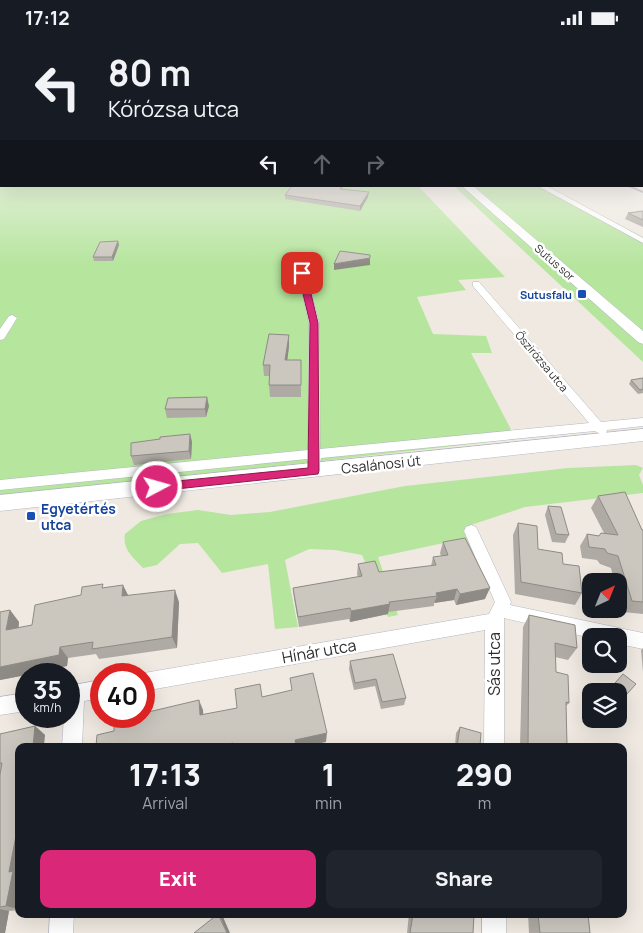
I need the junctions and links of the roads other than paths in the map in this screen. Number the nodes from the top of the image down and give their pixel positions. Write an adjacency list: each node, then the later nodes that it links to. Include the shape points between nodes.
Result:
1 (468, 187): 8 (street, Sutus sor)
2 (543, 187): 3 (street)
3 (643, 241)
4 (302, 273): 14 (street, via 314,323)
5 (476, 284): 10 (street, Őszirózsa utca)
6 (12, 318): 7 (street)
7 (0, 337)
8 (643, 339)
9 (643, 422): 10 (street)
10 (603, 433): 11 (street, Csalánosi út); 12 (street, Csalánosi út); 14 (street)
11 (643, 435)
12 (582, 442): 13 (street, Csalánosi út); 14 (street, Csalánosi út)
13 (643, 444)
14 (314, 463): 15 (street); 16 (street, Csalánosi út)
15 (0, 485)
16 (0, 503)
17 (471, 531): 18 (street, Sás utca, via 502,602)
18 (496, 615): 19 (street); 20 (street, Hínár utca); 25 (street, Sás utca)
19 (643, 641)
20 (155, 680)
21 (15, 704): 22 (street)
22 (0, 706)
23 (72, 728): 24 (street)
24 (72, 743)
25 (494, 743)
26 (62, 918): 28 (street)
27 (494, 918): 29 (street)
28 (61, 933)
29 (494, 933)

